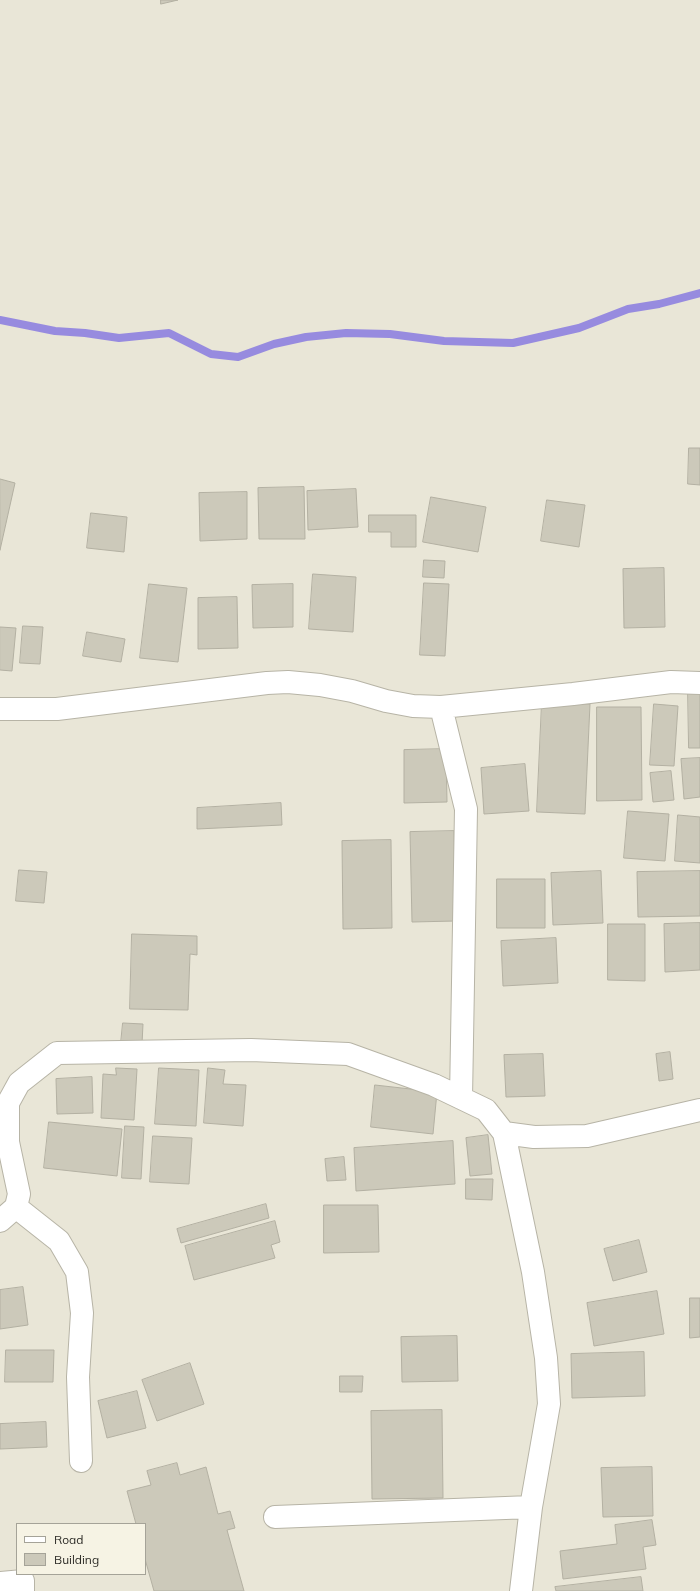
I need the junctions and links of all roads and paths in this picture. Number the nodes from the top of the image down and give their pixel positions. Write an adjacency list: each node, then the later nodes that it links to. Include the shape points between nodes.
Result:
1 (700, 683): 2 (street, via 671,682)
2 (441, 707): 3 (street, via 412,706 352,691 288,682 57,709); 4 (street, via 466,809)
3 (0, 709)
4 (461, 1098): 6 (street, via 486,1110); 7 (street, via 434,1085 348,1054 251,1050 57,1052 19,1083 8,1103 8,1142 19,1194)
5 (700, 1110): 6 (street, via 587,1136 534,1137)
6 (504, 1133): 9 (street, via 533,1272 546,1358 549,1404)
7 (8, 1214): 8 (street, via 59,1241 77,1272 82,1313 78,1377)
8 (81, 1461)
9 (532, 1507): 10 (street); 13 (street)
10 (275, 1517)
11 (0, 1583): 12 (street, via 23,1581)
12 (23, 1591)
13 (521, 1591)

